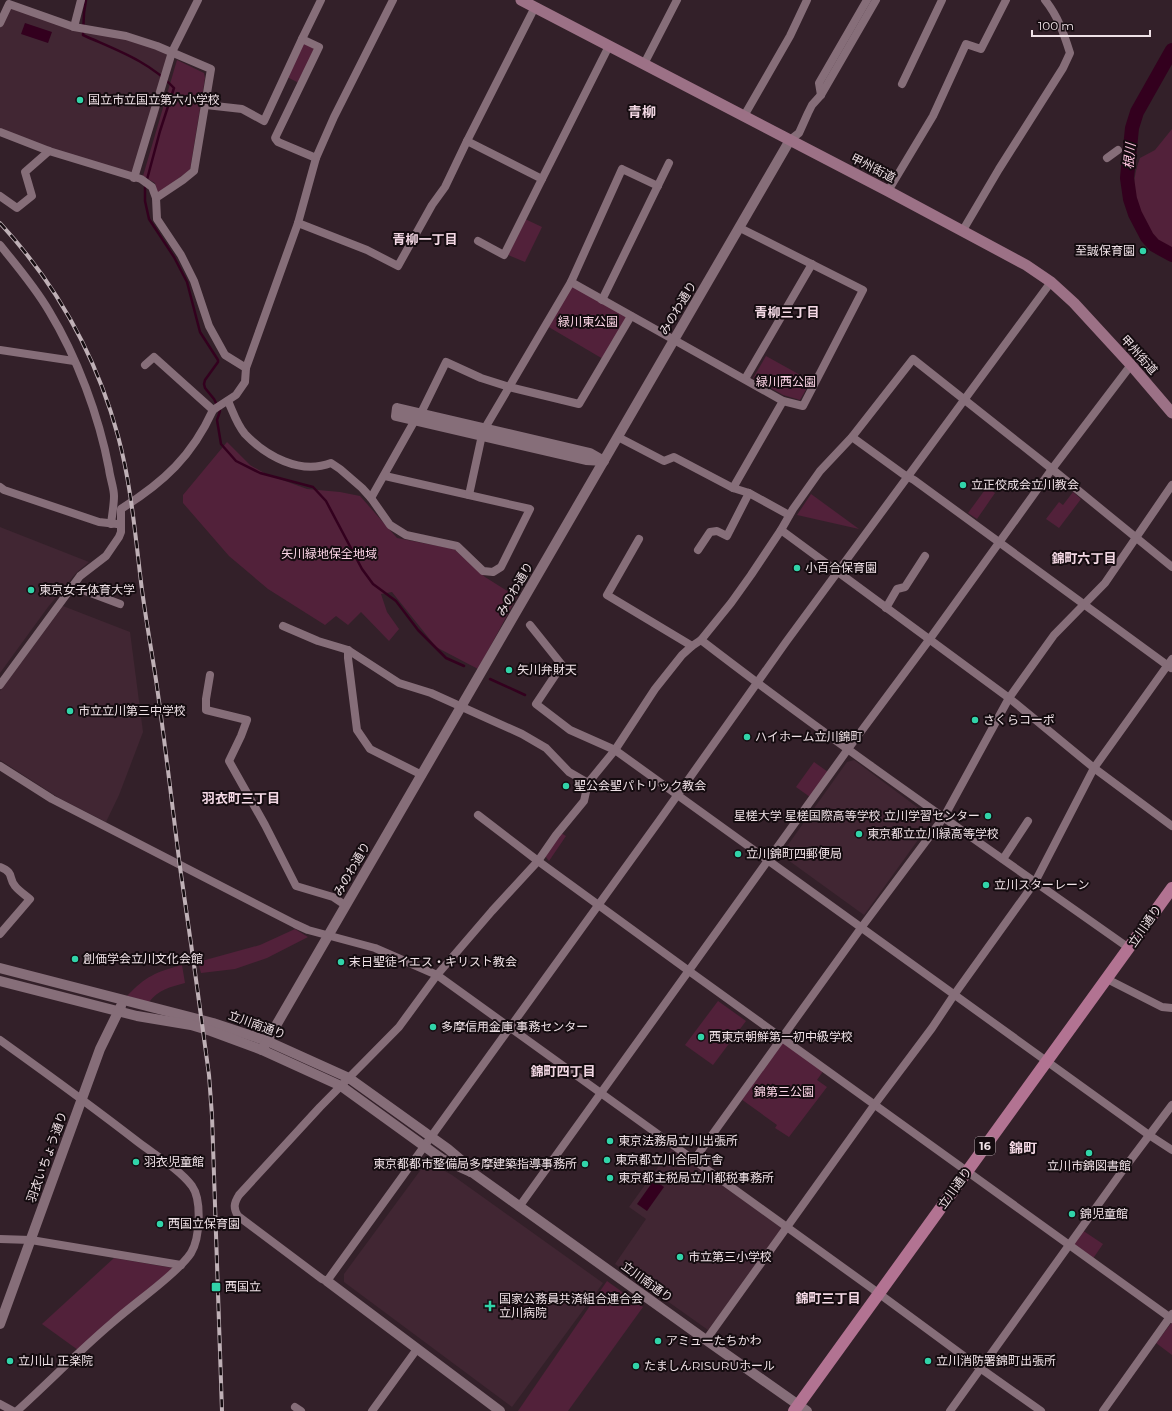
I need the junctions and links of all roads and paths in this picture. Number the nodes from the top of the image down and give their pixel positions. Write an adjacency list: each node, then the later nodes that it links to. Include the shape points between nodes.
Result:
1 (81, 0): 16 (street)
2 (198, 0): 20 (street)
3 (321, 0): 18 (street)
4 (392, 0): 30 (street)
5 (522, 0): 14 (main road, 甲州街道)
6 (677, 0): 21 (street)
7 (807, 0): 24 (street, via 790,36)
8 (867, 0): 17 (street)
9 (876, 0): 17 (street)
10 (942, 0): 22 (street)
11 (1006, 0): 36 (street, via 981,49 966,44 933,116)
12 (1045, 0): 41 (street, via 1054,12 1070,53)
13 (7, 2): 15 (street); 16 (street)
14 (535, 7): 19 (main road, 甲州街道); 27 (street)
15 (0, 23)
16 (80, 28): 20 (street, via 126,36)
17 (854, 29): 26 (street, via 821,95 812,105 799,133)
18 (302, 39): 23 (street, via 264,121 242,109); 30 (street, via 319,47 275,138 278,142)
19 (610, 46): 21 (main road, 甲州街道); 34 (street)
20 (172, 52): 23 (street, via 211,69); 33 (street)
21 (644, 64): 24 (main road, 甲州街道)
22 (902, 84)
23 (206, 105): 38 (street, via 194,171)
24 (744, 116): 26 (main road, 甲州街道)
25 (0, 132): 29 (street)
26 (790, 140): 36 (main road, 甲州街道); 40 (street, みのわ通り)
27 (467, 141): 34 (street); 39 (street, via 445,187 398,266 367,250)
28 (1118, 150): 31 (street)
29 (49, 151): 33 (street); 37 (street, via 25,172 32,196 17,208)
30 (316, 158): 39 (street)
31 (1107, 158)
32 (669, 163): 35 (street)
33 (138, 178): 38 (street, via 152,187)
34 (542, 179): 42 (street, via 504,255)
35 (658, 186): 45 (street, via 622,169); 47 (street)
36 (888, 191): 41 (main road, 甲州街道)
37 (0, 196)
38 (156, 198): 54 (street, via 157,219 181,255 194,281 209,326 226,355)
39 (298, 223): 54 (street)
40 (740, 228): 44 (street); 49 (street, みのわ通り)
41 (963, 230): 46 (main road, 甲州街道, via 1008,254)
42 (478, 241)
43 (0, 245): 51 (street, via 48,310)
44 (812, 264): 55 (street); 58 (street, via 863,290 803,406)
45 (571, 282): 47 (street); 56 (street)
46 (1051, 282): 52 (main road, 甲州街道, via 1074,302); 57 (street)
47 (602, 300): 48 (street)
48 (631, 316): 49 (street); 56 (street, via 579,404)
49 (674, 341): 55 (street); 64 (street, みのわ通り)
50 (0, 350): 51 (street)
51 (74, 361): 77 (street, via 105,449 114,496)
52 (1131, 365): 61 (main road, 甲州街道); 67 (street)
53 (145, 366): 60 (street, via 154,357)
54 (246, 368): 59 (street, via 246,382 236,395)
55 (745, 379): 58 (street)
56 (509, 387): 62 (street, via 446,362); 63 (street)
57 (964, 400): 65 (street, via 914,359); 67 (street); 69 (street)
58 (782, 401): 72 (street)
59 (225, 402): 60 (street); 75 (street, via 244,433 262,448 284,462 314,468 331,463)
60 (214, 410): 78 (street, via 183,459 156,486 121,509)
61 (1172, 413)
62 (418, 417): 63 (street); 68 (street)
63 (483, 432): 66 (street, via 586,460); 74 (street)
64 (618, 437): 66 (street, みのわ通り); 72 (street, via 664,461 674,457)
65 (852, 437): 69 (street); 76 (street, via 820,471)
66 (604, 461): 102 (street, みのわ通り)
67 (1052, 469): 81 (street); 82 (street)
68 (385, 476): 74 (street); 75 (street)
69 (908, 477): 82 (street); 86 (street)
70 (1172, 485): 81 (street)
71 (0, 487): 77 (street)
72 (733, 488): 73 (street)
73 (749, 493): 76 (street); 83 (street, via 727,536 717,531 710,532)
74 (469, 495): 75 (street, via 530,509 501,567 492,572 483,571 457,546 406,535 390,525)
75 (371, 498)
76 (789, 515): 79 (street)
77 (111, 524): 78 (street)
78 (122, 524): 87 (street, via 119,538 106,556 80,576)
79 (781, 530): 86 (street); 93 (street, via 752,575)
80 (639, 539): 95 (street, via 607,595)
81 (1136, 539): 85 (street); 89 (street, via 1105,583)
82 (998, 543): 89 (street); 94 (street)
83 (698, 550)
84 (925, 556): 90 (street, via 905,587 897,589)
85 (1172, 567)
86 (838, 573): 90 (street); 99 (street)
87 (72, 586): 88 (street); 100 (street)
88 (120, 604)
89 (1084, 605): 97 (street); 101 (street, via 1054,634)
90 (886, 608): 94 (street)
91 (530, 625): 104 (street, via 562,665 536,704 570,730)
92 (283, 626): 96 (street)
93 (700, 640): 95 (street); 99 (street)
94 (929, 640): 101 (street); 103 (street)
95 (692, 646): 104 (street, via 655,689)
96 (348, 650): 102 (street, via 399,683 431,693); 107 (street, via 357,730 370,749)
97 (1171, 664): 106 (street)
98 (210, 675): 120 (street, via 206,710 247,720 229,761 296,886 333,896)
99 (757, 683): 103 (street); 109 (street)
100 (0, 685)
101 (1009, 698): 106 (street); 111 (street)
102 (461, 707): 107 (street, みのわ通り); 108 (street, via 533,740 546,748 569,772)
103 (848, 749): 111 (street); 116 (street)
104 (615, 750): 108 (street); 109 (street)
105 (0, 766): 124 (street, via 52,799 180,866 295,924)
106 (1094, 768): 113 (street); 118 (street)
107 (422, 775): 120 (street, みのわ通り)
108 (588, 783): 115 (street, via 584,801)
109 (677, 795): 116 (street); 121 (street)
110 (478, 815): 115 (street)
111 (944, 817): 114 (street); 122 (street)
112 (1028, 821): 114 (street)
113 (1172, 826)
114 (1003, 859): 118 (street)
115 (538, 861): 121 (street); 128 (street)
116 (768, 861): 122 (street); 127 (street)
117 (0, 867): 123 (street, via 6,869 12,876 14,885 30,899)
118 (1035, 882): 125 (street); 131 (street)
119 (1171, 890): 125 (main road, 立川通り / 16)
120 (346, 905): 124 (street, みのわ通り)
121 (599, 905): 127 (street); 135 (street)
122 (861, 928): 131 (street); 136 (street)
123 (0, 934)
124 (328, 935): 128 (street, via 375,948); 138 (street, みのわ通り)
125 (1129, 948): 129 (main road, 立川通り / 16)
126 (0, 968): 132 (street, 立川南通り)
127 (689, 971): 136 (street); 142 (street)
128 (437, 975): 135 (street); 140 (street, via 399,1027)
129 (1107, 979): 133 (street, via 1162,1006); 139 (main road, 立川通り / 16)
130 (0, 981): 134 (street, 立川南通り)
131 (954, 995): 139 (street); 144 (street)
132 (123, 1000): 134 (street, 羽衣いちょう通り); 138 (street, 立川南通り, via 213,1023)
133 (1172, 1008)
134 (119, 1012): 138 (street, 立川南通り, via 191,1025); 143 (street, 羽衣いちょう通り, via 100,1049)
135 (510, 1028): 142 (street); 147 (street)
136 (782, 1038): 144 (street); 150 (street)
137 (0, 1040): 143 (street)
138 (265, 1046): 140 (street, 立川南通り); 141 (street, 立川南通り)
139 (1047, 1062): 146 (street); 151 (main road, 立川通り / 16)
140 (349, 1078): 141 (street); 147 (street, 立川南通り)
141 (341, 1086): 148 (street, 立川南通り); 159 (street, via 239,1195 234,1207 244,1221)
142 (601, 1093): 150 (street); 153 (street)
143 (82, 1100): 156 (street, 羽衣いちょう通り); 158 (street, via 178,1172 192,1186 198,1198 199,1211 195,1241 191,1252)
144 (875, 1104): 151 (street); 154 (street)
145 (1172, 1106): 146 (street)
146 (1149, 1135): 149 (street); 157 (street)
147 (432, 1137): 148 (street); 152 (street, 立川南通り)
148 (424, 1146): 152 (street, 立川南通り, via 442,1159); 159 (street)
149 (1172, 1150)
150 (694, 1160): 154 (street)
151 (967, 1171): 157 (street); 160 (main road, 立川通り / 16)
152 (473, 1173): 153 (street, 立川南通り)
153 (519, 1207): 163 (street, 立川南通り)
154 (787, 1227): 160 (street); 163 (street)
155 (0, 1239): 156 (street)
156 (31, 1240): 158 (street); 162 (street, 羽衣いちょう通り)
157 (1069, 1246): 161 (street); 165 (street)
158 (180, 1265): 169 (street, via 112,1322)
159 (327, 1281): 164 (street)
160 (879, 1293): 165 (street); 167 (main road, 立川通り / 16)
161 (1171, 1317): 174 (street)
162 (0, 1324)
163 (706, 1340): 167 (street, 立川南通り)
164 (417, 1349): 170 (street); 171 (street)
165 (980, 1368): 172 (street); 173 (street)
166 (0, 1404): 168 (street)
167 (800, 1409)
168 (13, 1411)
169 (17, 1411)
170 (372, 1411)
171 (500, 1411)
172 (950, 1411)
173 (1041, 1411)
174 (1103, 1411)

